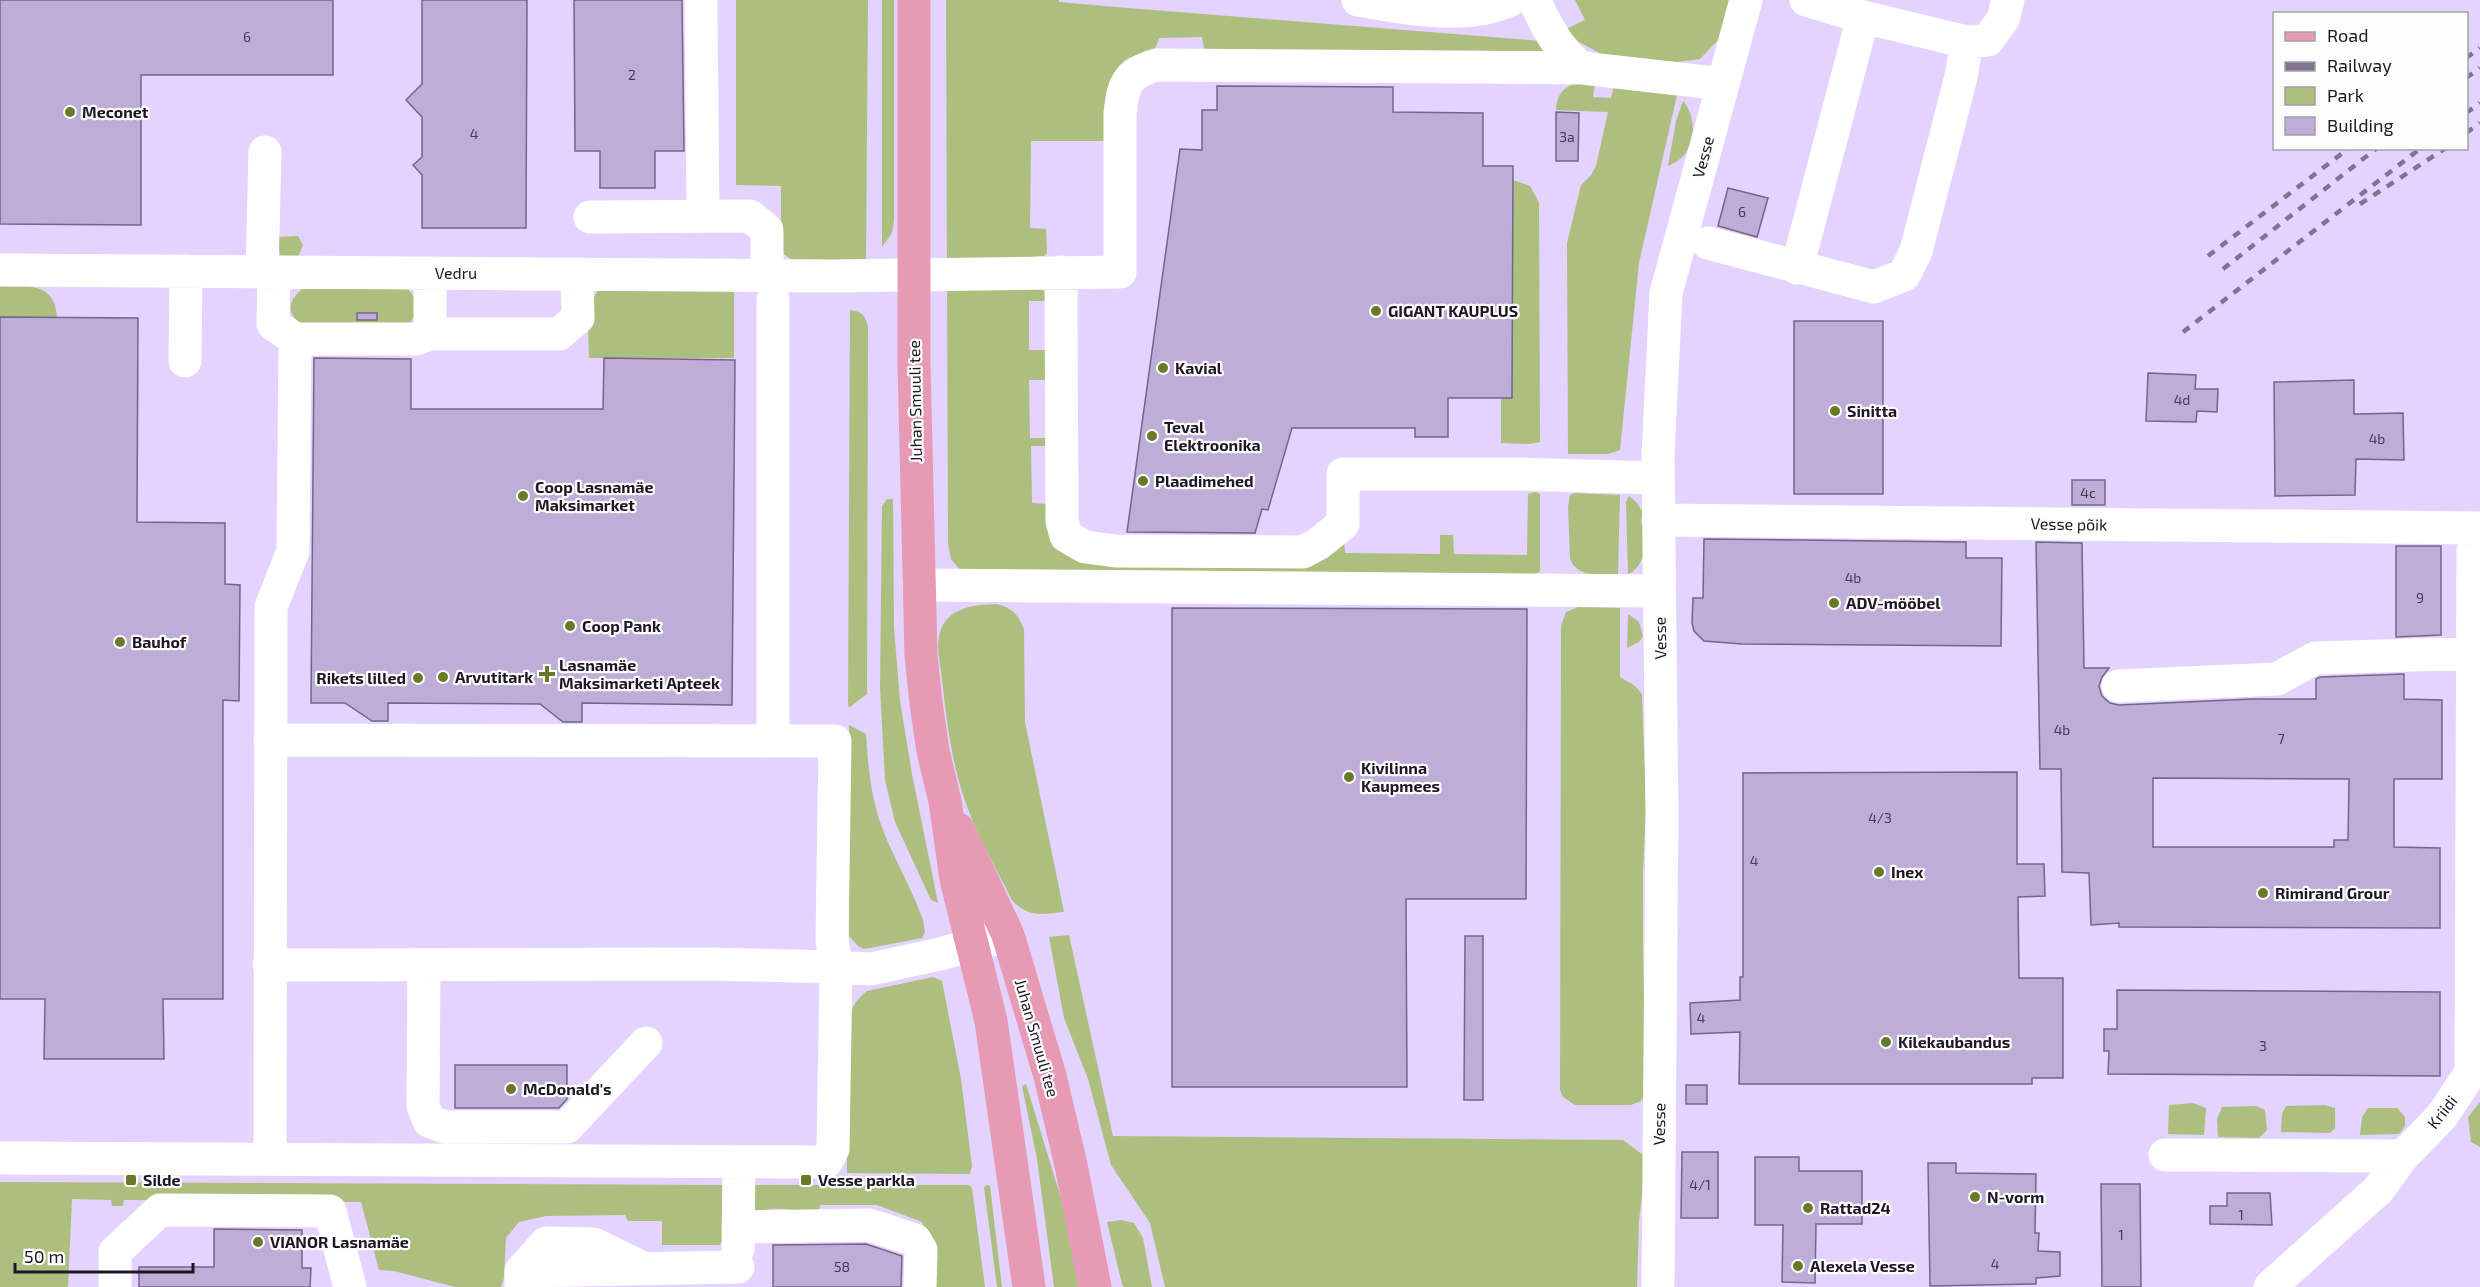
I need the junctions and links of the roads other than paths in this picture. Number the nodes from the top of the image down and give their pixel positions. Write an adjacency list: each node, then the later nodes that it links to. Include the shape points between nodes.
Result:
1 (701, 0): 14 (street)
2 (914, 0): 24 (main road, Juhan Smuuli tee)
3 (1358, 0): 4 (street, via 1435,13)
4 (1510, 0)
5 (1534, 0): 11 (street, via 1565,55)
6 (1746, 0): 12 (street, Vesse)
7 (1806, 0): 9 (street)
8 (2008, 0): 10 (street, via 2003,19 1988,40)
9 (1863, 17): 10 (street); 17 (street)
10 (1967, 42): 17 (street, via 1916,251 1904,275 1874,287)
11 (1587, 68): 12 (street); 21 (street, Vedru, via 1156,65 1140,70 1128,79 1121,104 1120,272)
12 (1723, 84): 29 (street, Vesse, via 1666,293)
13 (265, 152): 20 (street)
14 (703, 216): 15 (street); 25 (street, via 750,216 767,230)
15 (590, 217)
16 (1708, 243): 17 (street)
17 (1797, 268)
18 (0, 270): 19 (street, Vedru)
19 (186, 272): 20 (street, Vedru); 28 (street)
20 (268, 272): 22 (street, Vedru); 27 (street, via 273,324)
21 (1061, 272): 24 (street, Vedru); 29 (street, via 1062,520 1066,536 1085,547 1116,552 1303,552 1344,524 1343,474)
22 (430, 273): 23 (street, Vedru); 26 (street)
23 (578, 274): 25 (street, Vedru); 26 (street, via 578,318 559,334)
24 (913, 274): 25 (street, Vedru); 32 (main road, Juhan Smuuli tee)
25 (770, 288): 37 (street)
26 (430, 334): 27 (street, via 416,339)
27 (295, 339): 36 (street, via 293,550 271,607)
28 (185, 361)
29 (1658, 478): 30 (street, Vesse)
30 (1658, 520): 31 (street, Vesse põik); 33 (street, Vesse)
31 (2477, 540): 34 (street, Kriidi)
32 (919, 585): 33 (street); 38 (main road, Juhan Smuuli tee, via 926,703)
33 (1659, 591): 63 (street, Vesse, via 1662,826)
34 (2476, 653): 35 (street, via 2315,657 2277,679); 40 (street, Kriidi)
35 (2118, 686)
36 (270, 740): 37 (street); 43 (street)
37 (773, 741): 44 (street, via 835,741 832,940)
38 (945, 801): 39 (main road, Juhan Smuuli tee); 41 (main road, Juhan Smuuli tee, via 956,879)
39 (1008, 935): 41 (street); 57 (main road, Juhan Smuuli tee, via 1050,1076)
40 (2476, 939): 45 (street, Kriidi)
41 (972, 945): 44 (street, via 871,969); 52 (main road, Juhan Smuuli tee, via 991,1021)
42 (424, 964): 43 (street); 44 (street); 46 (street, via 423,1106 429,1121 445,1127 567,1127)
43 (268, 965): 50 (street)
44 (836, 967): 51 (street, via 832,1149 825,1162)
45 (2476, 988): 48 (street, Kriidi, via 2471,1072 2442,1116)
46 (646, 1043)
47 (2165, 1155): 48 (street)
48 (2403, 1156): 64 (street, Kriidi, via 2378,1190)
49 (0, 1158): 50 (street)
50 (270, 1158): 51 (street)
51 (739, 1162): 53 (street)
52 (1019, 1215): 61 (main road); 62 (main road, Juhan Smuuli tee)
53 (738, 1227): 54 (street); 60 (street, via 869,1225 915,1240 921,1250)
54 (738, 1277): 55 (street)
55 (645, 1278): 56 (street)
56 (521, 1279)
57 (1095, 1279)
58 (115, 1287): 59 (street, via 115,1252 160,1210 330,1210)
59 (350, 1287)
60 (920, 1287)
61 (1014, 1287)
62 (1029, 1287)
63 (1658, 1287)
64 (2270, 1287)

